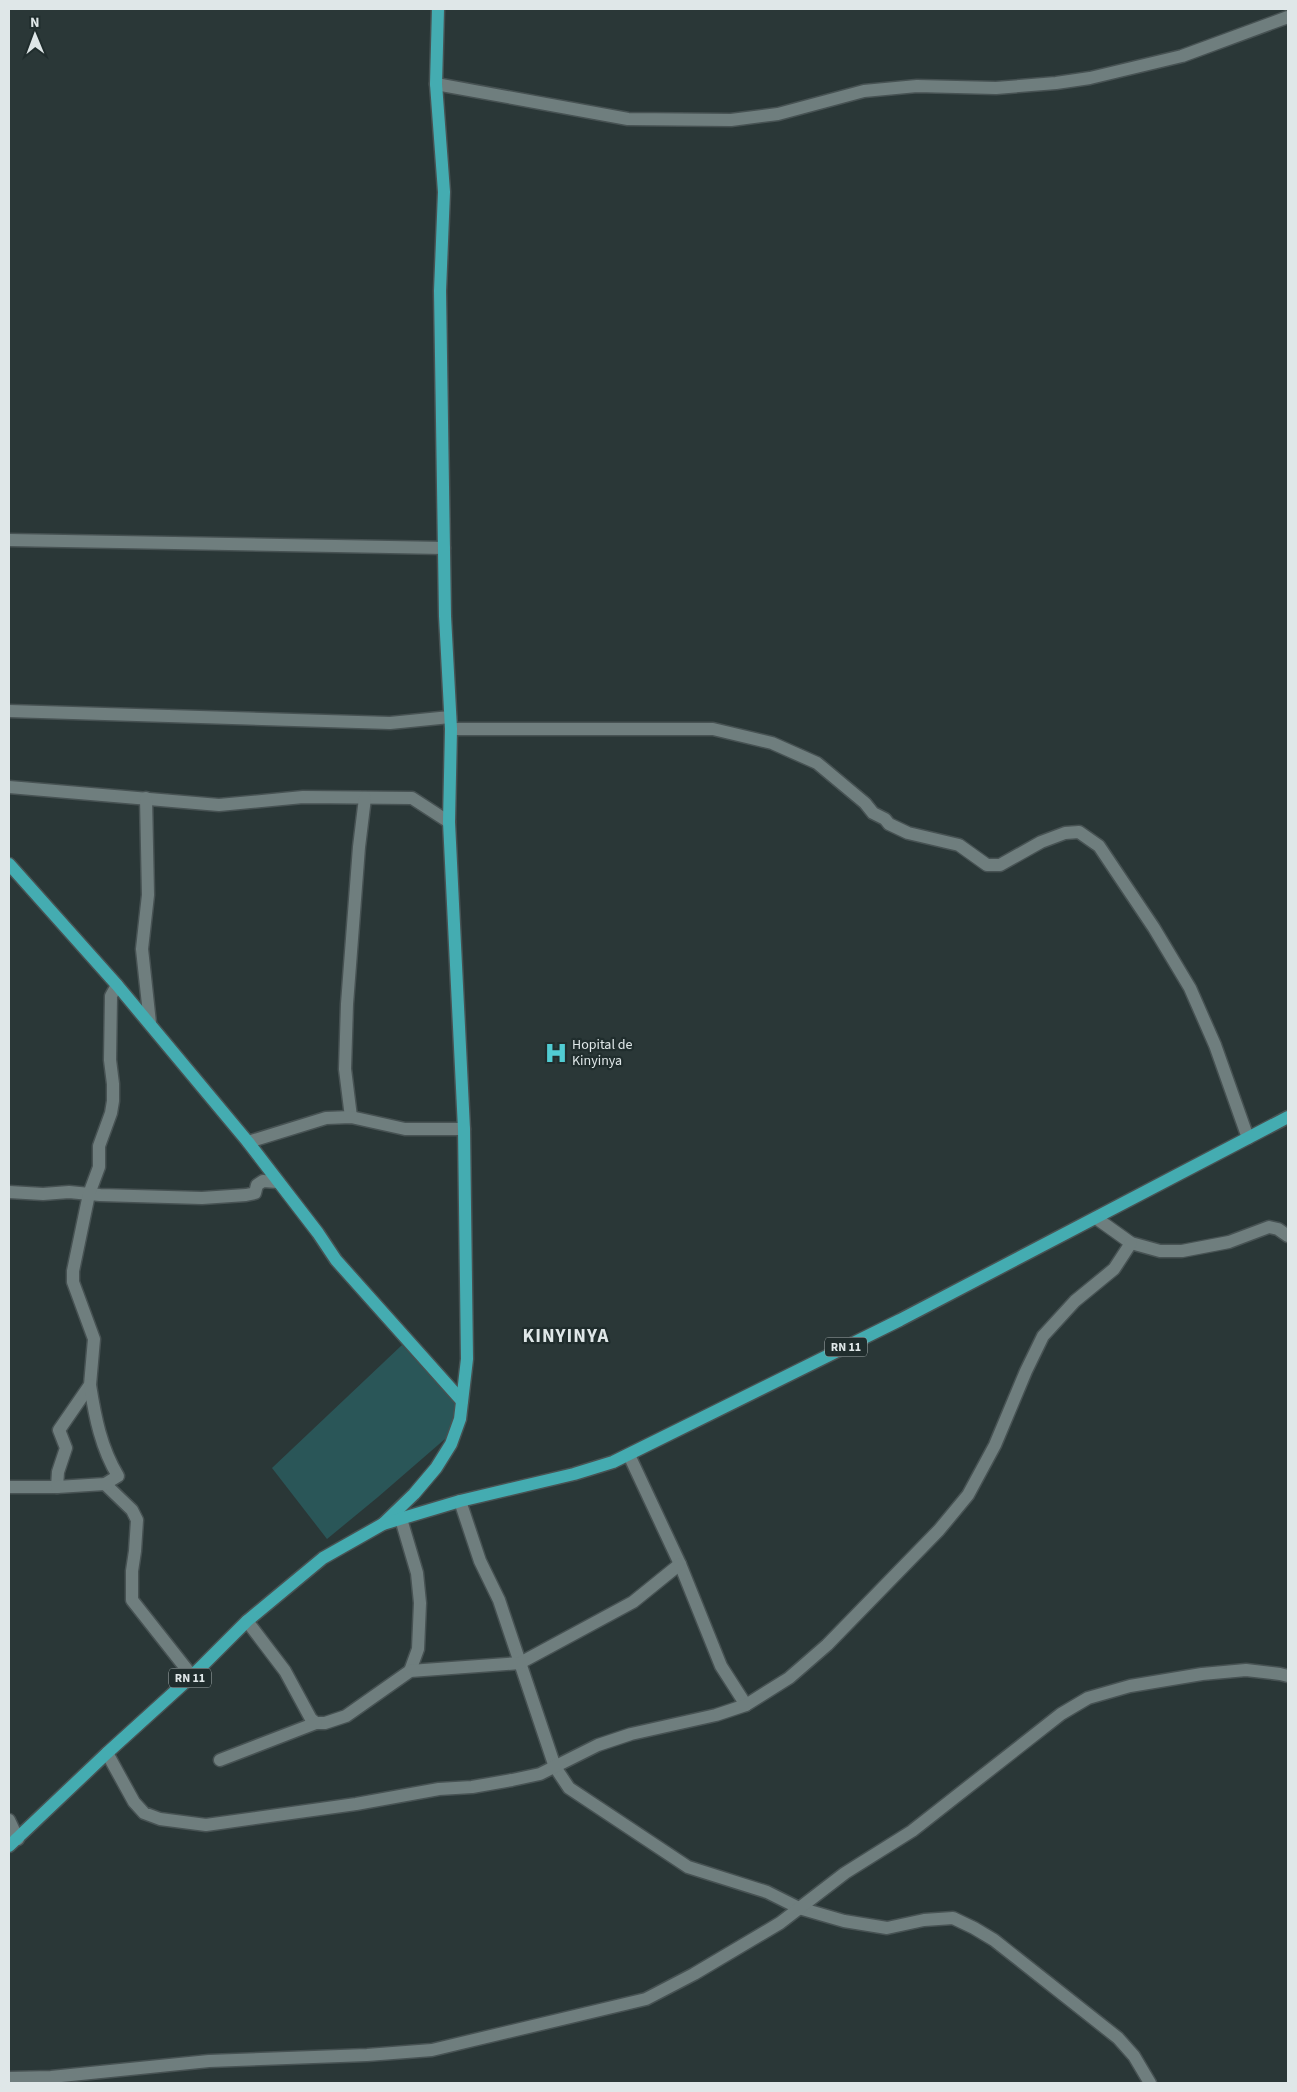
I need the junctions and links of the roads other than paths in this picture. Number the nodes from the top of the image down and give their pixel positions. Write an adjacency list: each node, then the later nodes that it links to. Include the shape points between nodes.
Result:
1 (438, 9): 3 (main road)
2 (1288, 17): 3 (street, via 1182,56 1090,78 996,88 917,86 864,91 778,114 731,120 628,119)
3 (436, 84): 5 (main road, via 444,192 440,291)
4 (9, 540): 5 (street)
5 (444, 548): 7 (main road)
6 (9, 711): 7 (street)
7 (451, 723): 11 (main road); 18 (street, via 712,729 772,743 817,763 873,813 897,828 959,845 987,865 1000,865 1041,842 1079,832 1099,846 1190,988 1215,1045)
8 (9, 787): 9 (street)
9 (146, 798): 10 (street, via 219,805 303,797); 14 (street, via 148,895 142,949)
10 (365, 798): 11 (street, via 412,798); 15 (street, via 358,847 347,1004 345,1069)
11 (449, 822): 17 (main road)
12 (9, 864): 13 (main road)
13 (117, 985): 14 (main road); 22 (street, via 111,996 111,1113 99,1146 99,1167)
14 (150, 1023): 19 (main road)
15 (351, 1117): 17 (street, via 405,1129); 19 (street, via 326,1118)
16 (1288, 1117): 18 (main road, RN 11)
17 (464, 1129): 27 (main road, via 467,1359)
18 (1248, 1138): 23 (main road, RN 11)
19 (248, 1142): 20 (main road)
20 (278, 1182): 22 (street, via 263,1181 257,1184 256,1193 226,1197); 27 (main road, via 336,1260)
21 (9, 1192): 22 (street)
22 (89, 1194): 26 (street, via 72,1271 94,1339)
23 (1096, 1218): 25 (street); 28 (main road, RN 11)
24 (1288, 1236): 25 (street, via 1278,1229 1269,1228 1230,1242 1160,1252)
25 (1131, 1243): 41 (street, via 1114,1269 1075,1301 1043,1336 990,1453 968,1494 940,1530 827,1645 789,1678)
26 (90, 1385): 29 (street, via 103,1444 118,1476); 30 (street, via 59,1430 66,1448)
27 (462, 1401): 34 (main road, via 456,1432 436,1468)
28 (629, 1455): 32 (main road, RN 11, via 574,1474); 35 (street)
29 (105, 1484): 30 (street); 39 (street, via 132,1510 137,1520 132,1600)
30 (56, 1486): 31 (street)
31 (9, 1487)
32 (460, 1501): 33 (main road, RN 11); 37 (street)
33 (401, 1519): 34 (main road, RN 11); 38 (street, via 417,1573 420,1603 418,1649)
34 (383, 1524): 36 (main road, RN 11, via 323,1558)
35 (680, 1564): 37 (street, via 633,1602); 41 (street, via 720,1666)
36 (247, 1621): 39 (main road, RN 11); 42 (street, via 285,1671)
37 (520, 1662): 38 (street); 45 (street)
38 (410, 1671): 42 (street, via 346,1716)
39 (192, 1676): 43 (main road, RN 11)
40 (1288, 1676): 48 (street, via 1246,1670 1202,1674 1130,1686 1088,1698 1061,1714 912,1831 845,1873)
41 (746, 1705): 45 (street, via 631,1734 598,1745)
42 (316, 1723): 44 (street)
43 (107, 1753): 45 (street, via 134,1802 144,1813 160,1819 206,1825 504,1782); 47 (main road, RN 11)
44 (220, 1760)
45 (555, 1767): 48 (street, via 569,1788 688,1867 767,1892)
46 (9, 1820): 47 (street)
47 (13, 1843)
48 (799, 1908): 49 (street, via 780,1923 646,1999 432,2050 209,2061 51,2077); 50 (street, via 844,1921 887,1928 953,1918 974,1928 994,1940 1118,2038 1134,2056)
49 (9, 2078)
50 (1150, 2083)

